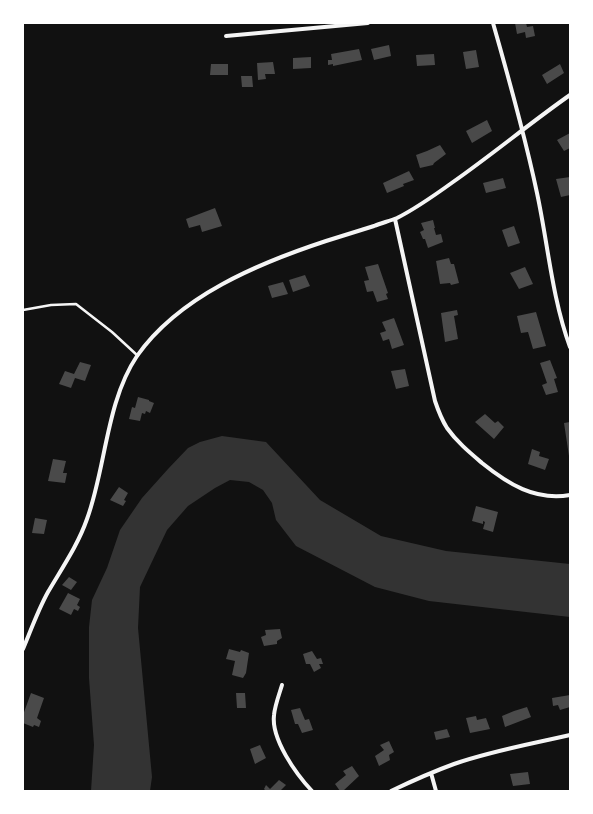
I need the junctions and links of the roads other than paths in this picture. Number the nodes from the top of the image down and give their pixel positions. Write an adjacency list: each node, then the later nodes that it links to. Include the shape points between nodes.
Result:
1 (368, 23): 3 (street)
2 (493, 23): 6 (street)
3 (346, 24): 4 (street)
4 (226, 36)
5 (570, 95): 6 (street)
6 (522, 129): 7 (street, via 425,202); 9 (street, via 537,193 557,302)
7 (395, 219): 10 (street, via 296,251 237,276 183,310 151,339); 11 (street, via 435,401 447,428 469,452 520,489 540,495)
8 (23, 310): 10 (lane, via 76,304)
9 (570, 347)
10 (138, 356): 12 (street, via 126,374 118,394 88,518 80,538 47,594)
11 (570, 495)
12 (23, 649)
13 (282, 685): 16 (street, via 273,716 275,730 288,760)
14 (570, 735): 15 (street, via 482,756)
15 (431, 773): 17 (street); 18 (street)
16 (312, 791)
17 (392, 791)
18 (436, 791)

